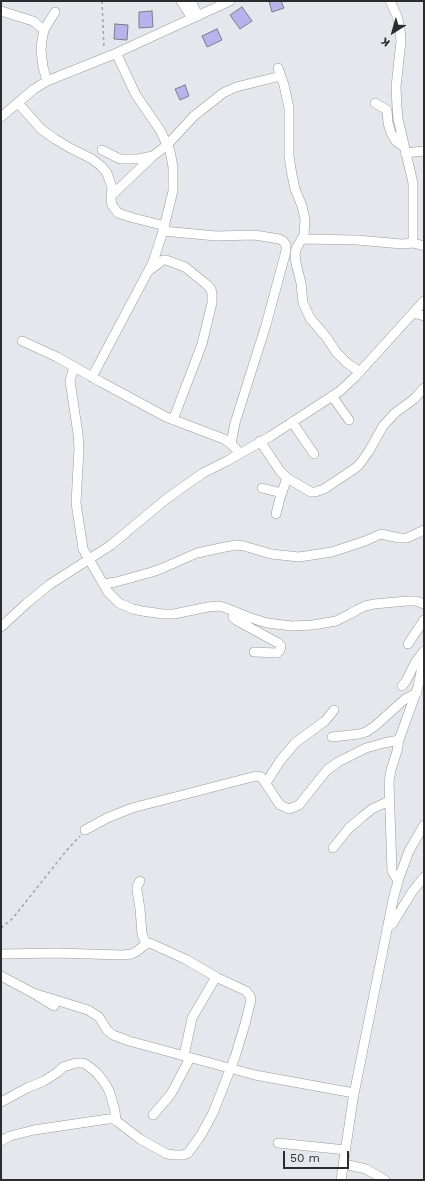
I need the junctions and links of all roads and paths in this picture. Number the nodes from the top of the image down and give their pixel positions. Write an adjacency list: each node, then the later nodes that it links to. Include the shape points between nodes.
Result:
1 (102, 1): 11 (path)
2 (181, 1): 8 (street)
3 (191, 1): 8 (street)
4 (230, 1): 8 (street)
5 (390, 1): 18 (street, via 397,16 400,35 396,97)
6 (1, 12): 9 (street, via 33,21)
7 (55, 12): 9 (street)
8 (195, 17): 10 (street)
9 (44, 30): 12 (street, via 41,50)
10 (116, 53): 11 (street); 16 (street, via 136,95)
11 (105, 58): 12 (street)
12 (47, 81): 13 (street)
13 (18, 102): 15 (street); 21 (street, via 41,129 55,140 101,166 107,173 112,187)
14 (375, 103): 18 (street, via 387,110 391,133)
15 (1, 117)
16 (167, 145): 20 (street); 22 (street, via 173,167 173,187); 23 (street, via 194,116 223,94 280,72 289,108 289,156 292,175 305,219)
17 (102, 150): 20 (street, via 120,159)
18 (405, 150): 19 (street); 24 (street, via 413,183)
19 (424, 151)
20 (153, 156): 21 (street)
21 (111, 196): 22 (street, via 112,205 118,213)
22 (164, 229): 26 (street); 40 (street, via 216,236 255,235 279,239 286,245 266,325 235,422)
23 (303, 238): 24 (street); 32 (street, via 296,250 296,263 305,309 336,352)
24 (413, 244): 25 (street)
25 (424, 246)
26 (149, 270): 33 (street); 36 (street, via 163,260 185,267 211,289 212,294 202,344)
27 (424, 301): 28 (street)
28 (414, 313): 29 (street); 32 (street)
29 (424, 316)
30 (22, 341): 31 (street)
31 (74, 366): 33 (street); 48 (street, via 70,381 79,449 76,503 83,549)
32 (360, 372): 35 (street)
33 (92, 377): 36 (street)
34 (424, 388): 43 (street, via 383,426 364,458 354,469 324,489 311,492)
35 (332, 396): 37 (street); 38 (street)
36 (173, 420): 40 (street)
37 (349, 420)
38 (292, 422): 39 (street); 42 (street)
39 (260, 441): 41 (street); 43 (street)
40 (231, 444): 41 (street)
41 (240, 454): 48 (street, via 183,487 111,545)
42 (314, 454)
43 (287, 478): 45 (street)
44 (262, 488): 45 (street)
45 (282, 494): 46 (street)
46 (276, 514)
47 (424, 530): 49 (street, via 407,538 381,534 332,552 299,557 271,554 237,545 225,547 197,553 152,572)
48 (89, 559): 49 (street); 53 (street, via 37,594)
49 (104, 584): 51 (street, via 119,603 142,611 174,614 208,606 219,606)
50 (424, 604): 51 (street, via 407,601 374,604 336,621 292,626 267,623)
51 (234, 611): 56 (street, via 233,617 236,620 281,646 277,653)
52 (424, 620): 54 (street)
53 (1, 628)
54 (408, 644)
55 (424, 651): 58 (street)
56 (254, 652)
57 (424, 657): 59 (street)
58 (402, 686)
59 (417, 693): 61 (street, via 366,732); 62 (street)
60 (334, 710): 63 (street, via 325,721 295,743)
61 (332, 737)
62 (399, 740): 63 (street, via 366,748 338,762 327,770 294,808 289,809 280,805); 64 (street, via 389,782)
63 (266, 784): 66 (street, via 261,777 256,776 204,789 132,808)
64 (389, 801): 67 (street, via 362,817); 70 (street, via 392,871)
65 (424, 825): 70 (street, via 408,851)
66 (85, 830): 71 (path, via 14,918)
67 (333, 848)
68 (424, 877): 72 (street)
69 (140, 881): 73 (street, via 136,890 142,934)
70 (398, 881): 72 (street)
71 (1, 928)
72 (387, 928): 81 (street)
73 (146, 944): 74 (street, via 132,954 122,955 56,952); 76 (street, via 160,947)
74 (1, 954)
75 (1, 976): 77 (street)
76 (216, 977): 79 (street, via 192,1018); 80 (street, via 246,991 251,1000)
77 (33, 993): 78 (street); 79 (street, via 88,1010 99,1017 113,1035)
78 (54, 1006)
79 (187, 1057): 80 (street); 83 (street, via 172,1094)
80 (231, 1069): 81 (street); 84 (street, via 214,1114 188,1153 167,1154 140,1139)
81 (354, 1093): 87 (street)
82 (1, 1102): 84 (street, via 49,1078 63,1067 83,1063 97,1072 106,1085)
83 (153, 1114)
84 (116, 1121): 85 (street, via 108,1119 34,1130)
85 (1, 1141)
86 (278, 1143): 87 (street)
87 (346, 1150): 88 (street)
88 (344, 1164): 89 (street); 90 (street, via 366,1169)
89 (341, 1180)
90 (385, 1180)

